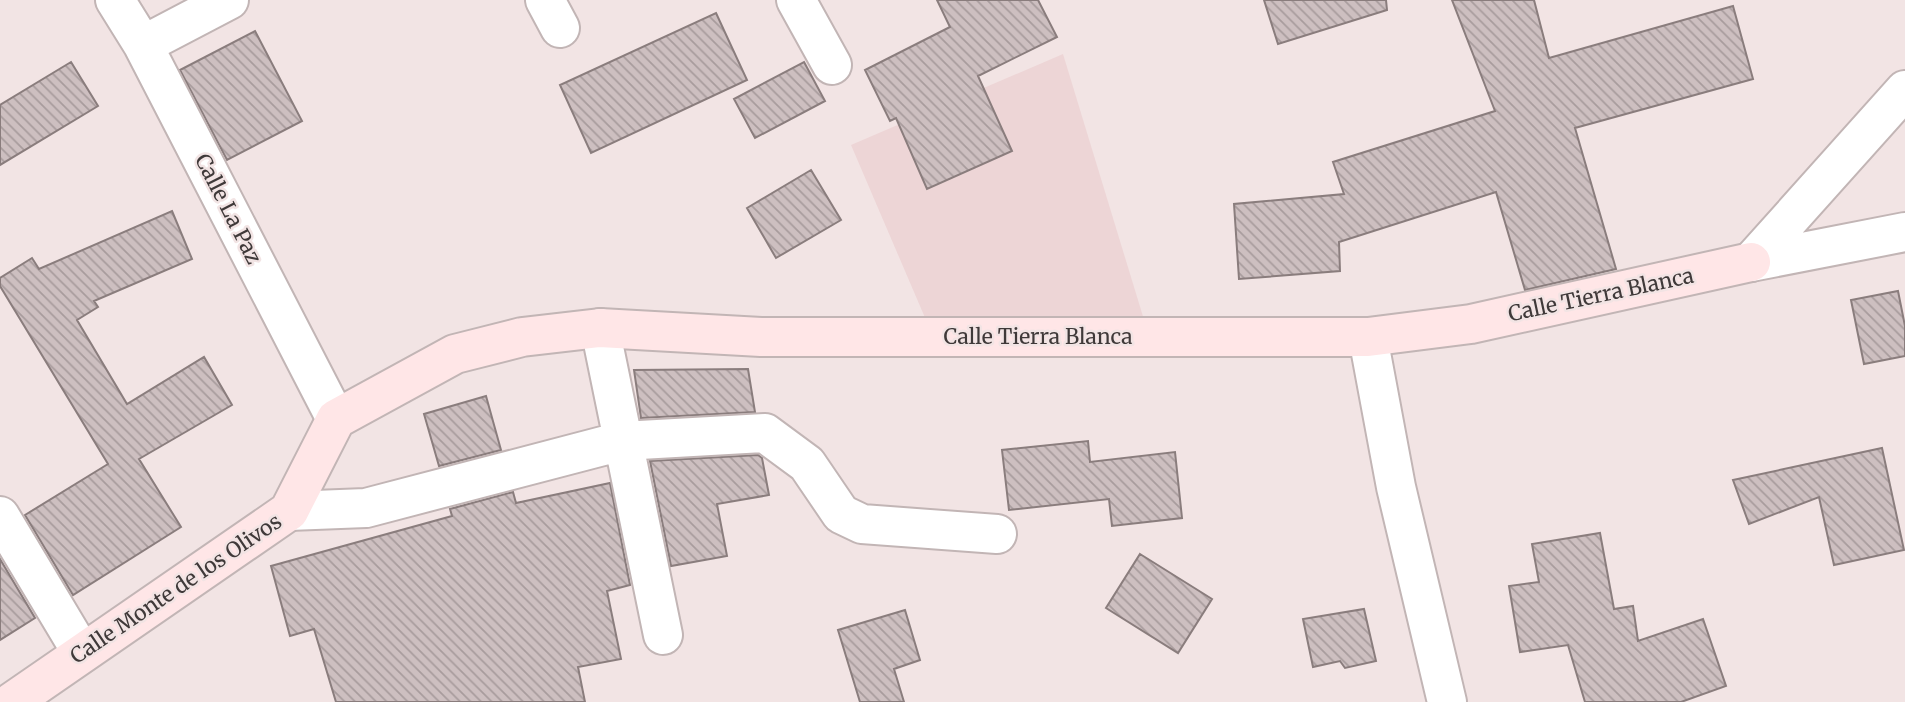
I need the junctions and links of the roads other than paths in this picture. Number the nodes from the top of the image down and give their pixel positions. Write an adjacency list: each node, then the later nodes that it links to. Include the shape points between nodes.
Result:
1 (115, 0): 4 (street, Calle La Paz)
2 (229, 0): 4 (street)
3 (796, 0): 5 (street)
4 (143, 46): 11 (street, Calle La Paz)
5 (832, 65)
6 (1905, 90): 8 (street)
7 (1905, 232): 8 (street, Calle Tierra Blanca)
8 (1751, 262): 10 (street, Calle Tierra Blanca, via 1471,324)
9 (600, 328): 10 (street, Calle Tierra Blanca, via 761,337); 11 (street, Calle Tierra Blanca, via 522,337 455,354); 12 (street)
10 (1368, 337): 19 (street, via 1396,487)
11 (336, 419): 13 (street, Calle Monte de los Olivos)
12 (622, 441): 13 (street, via 366,508); 15 (street, via 765,433 807,464 841,514 862,524); 16 (street)
13 (289, 511): 17 (street, Calle Monte de los Olivos)
14 (0, 516): 17 (street)
15 (997, 534)
16 (663, 635)
17 (82, 653): 18 (street, Calle Monte de los Olivos)
18 (12, 702)
19 (1447, 702)

